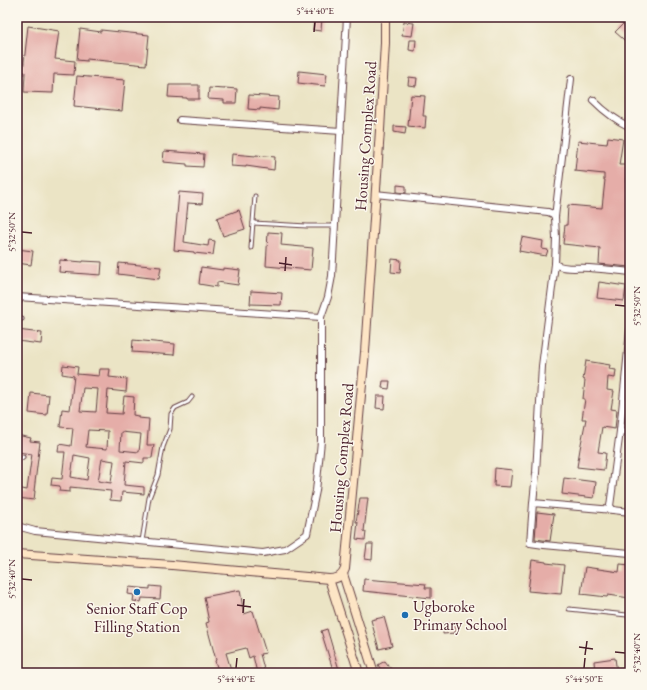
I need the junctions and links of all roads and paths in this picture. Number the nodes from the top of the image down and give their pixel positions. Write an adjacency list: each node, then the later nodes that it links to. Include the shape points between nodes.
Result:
1 (347, 17): 9 (street)
2 (385, 17): 10 (street, Housing Complex Road)
3 (19, 60): 4 (street)
4 (17, 79)
5 (571, 79): 12 (street)
6 (594, 100): 8 (street, via 606,112)
7 (180, 120): 9 (street)
8 (630, 127)
9 (341, 131): 14 (street)
10 (375, 194): 12 (street, via 548,212); 36 (street, Housing Complex Road)
11 (255, 196): 13 (lane)
12 (556, 217): 16 (street)
13 (253, 223): 14 (lane); 15 (lane)
14 (335, 226): 20 (street, via 332,276)
15 (251, 248)
16 (554, 264): 17 (street); 29 (street, via 542,366)
17 (630, 272)
18 (20, 297): 19 (lane); 20 (street)
19 (17, 306)
20 (321, 316): 33 (street, via 321,441 316,491 307,534 285,549 263,553)
21 (17, 319): 22 (lane)
22 (22, 319)
23 (630, 330): 25 (street)
24 (192, 397): 33 (lane, via 188,402 175,408 171,414 170,429 163,447 158,475 149,498)
25 (620, 431): 26 (street); 30 (street, via 610,501)
26 (630, 432)
27 (23, 456): 28 (lane)
28 (17, 461)
29 (533, 503): 30 (street); 34 (street, via 530,543)
30 (613, 510): 31 (street)
31 (630, 512)
32 (17, 526): 33 (street, via 35,531)
33 (142, 541)
34 (630, 553)
35 (17, 554): 37 (street)
36 (344, 574): 37 (street); 41 (street)
37 (329, 579): 40 (street)
38 (570, 609): 39 (lane)
39 (630, 617)
40 (359, 673)
41 (374, 673)

